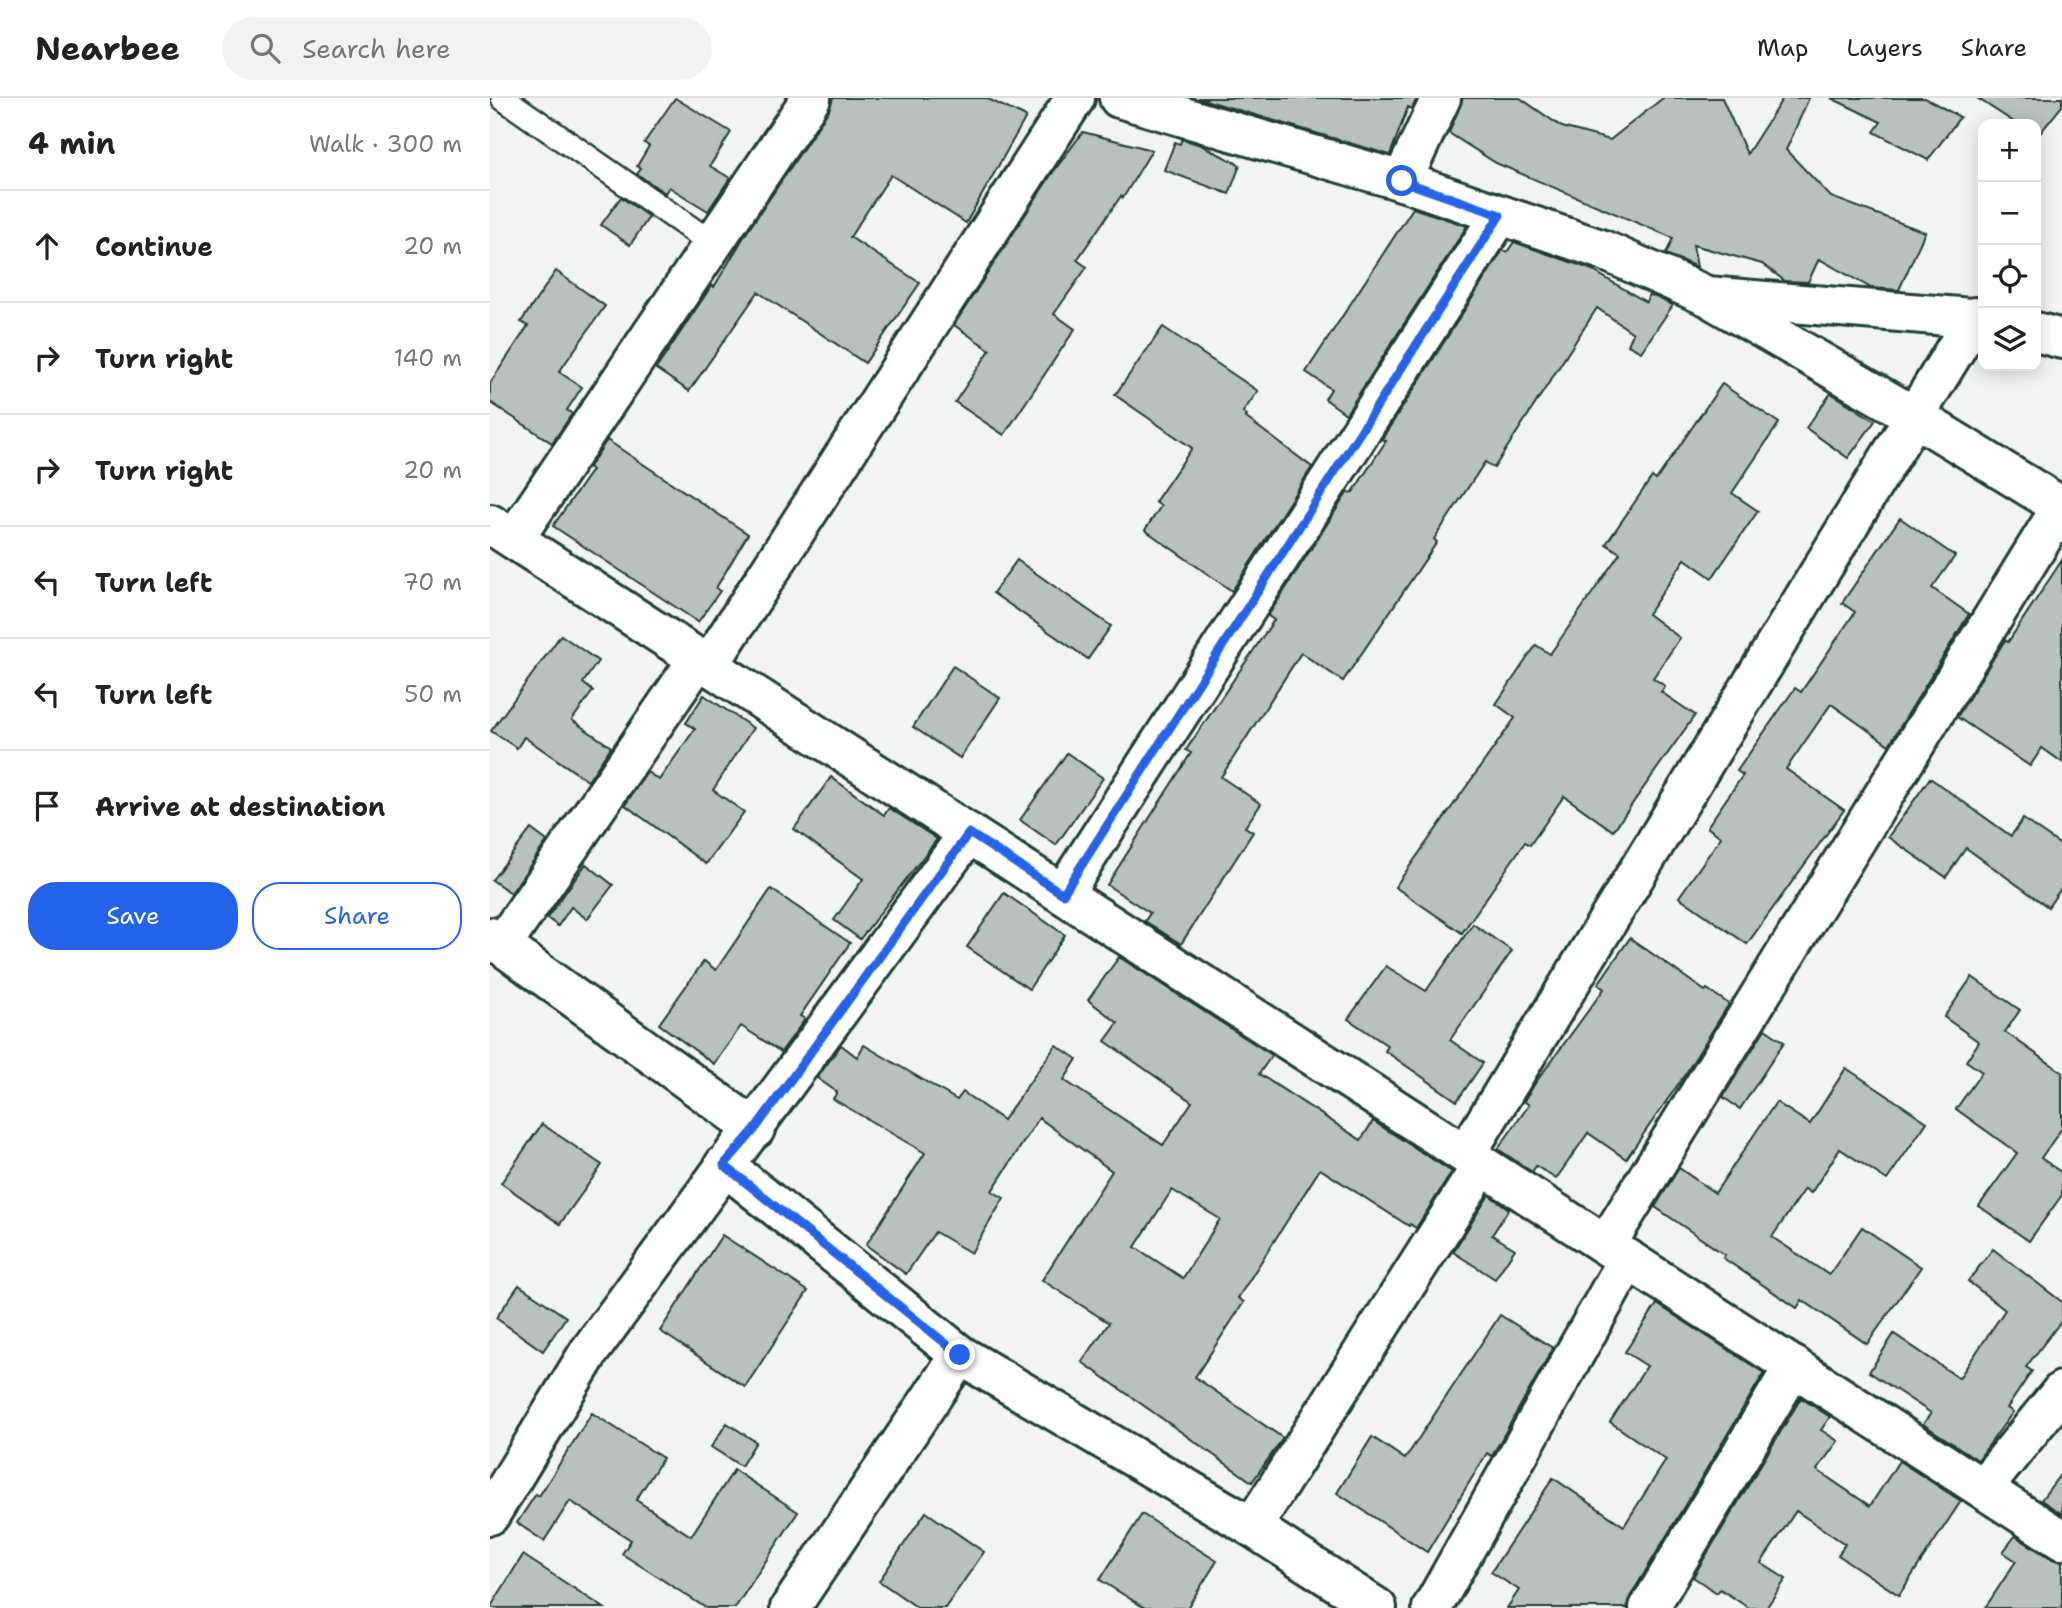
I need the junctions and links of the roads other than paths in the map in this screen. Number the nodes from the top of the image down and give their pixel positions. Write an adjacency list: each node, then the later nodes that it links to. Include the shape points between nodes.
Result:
1 (502, 98): 8 (lane)
2 (811, 98): 8 (street)
3 (1075, 98): 17 (street)
4 (1119, 98): 6 (street)
5 (1441, 98): 6 (street)
6 (1402, 181): 7 (street)
7 (1500, 215): 9 (street, via 1603,250); 19 (street)
8 (713, 244): 16 (street)
9 (1707, 296): 10 (street); 14 (street)
10 (1978, 318)
11 (1978, 319): 14 (street)
12 (2041, 333): 13 (street)
13 (2062, 339)
14 (1914, 415): 15 (street); 22 (street)
15 (2062, 507): 24 (street)
16 (502, 532): 17 (street)
17 (704, 662): 18 (street); 20 (street)
18 (969, 833): 19 (street); 21 (street)
19 (1063, 894): 22 (street)
20 (496, 941): 21 (street)
21 (755, 1129): 23 (street)
22 (1474, 1159): 24 (street); 30 (street)
23 (724, 1165): 25 (street); 29 (street, via 589,1352)
24 (1617, 1252): 26 (street); 34 (street)
25 (960, 1355): 30 (street); 32 (street)
26 (1794, 1366): 28 (street); 35 (street)
27 (2062, 1391): 28 (street)
28 (1983, 1489): 31 (street)
29 (490, 1515)
30 (1252, 1527): 33 (street)
31 (2062, 1540)
32 (790, 1608)
33 (1377, 1608)
34 (1432, 1608)
35 (1649, 1608)

